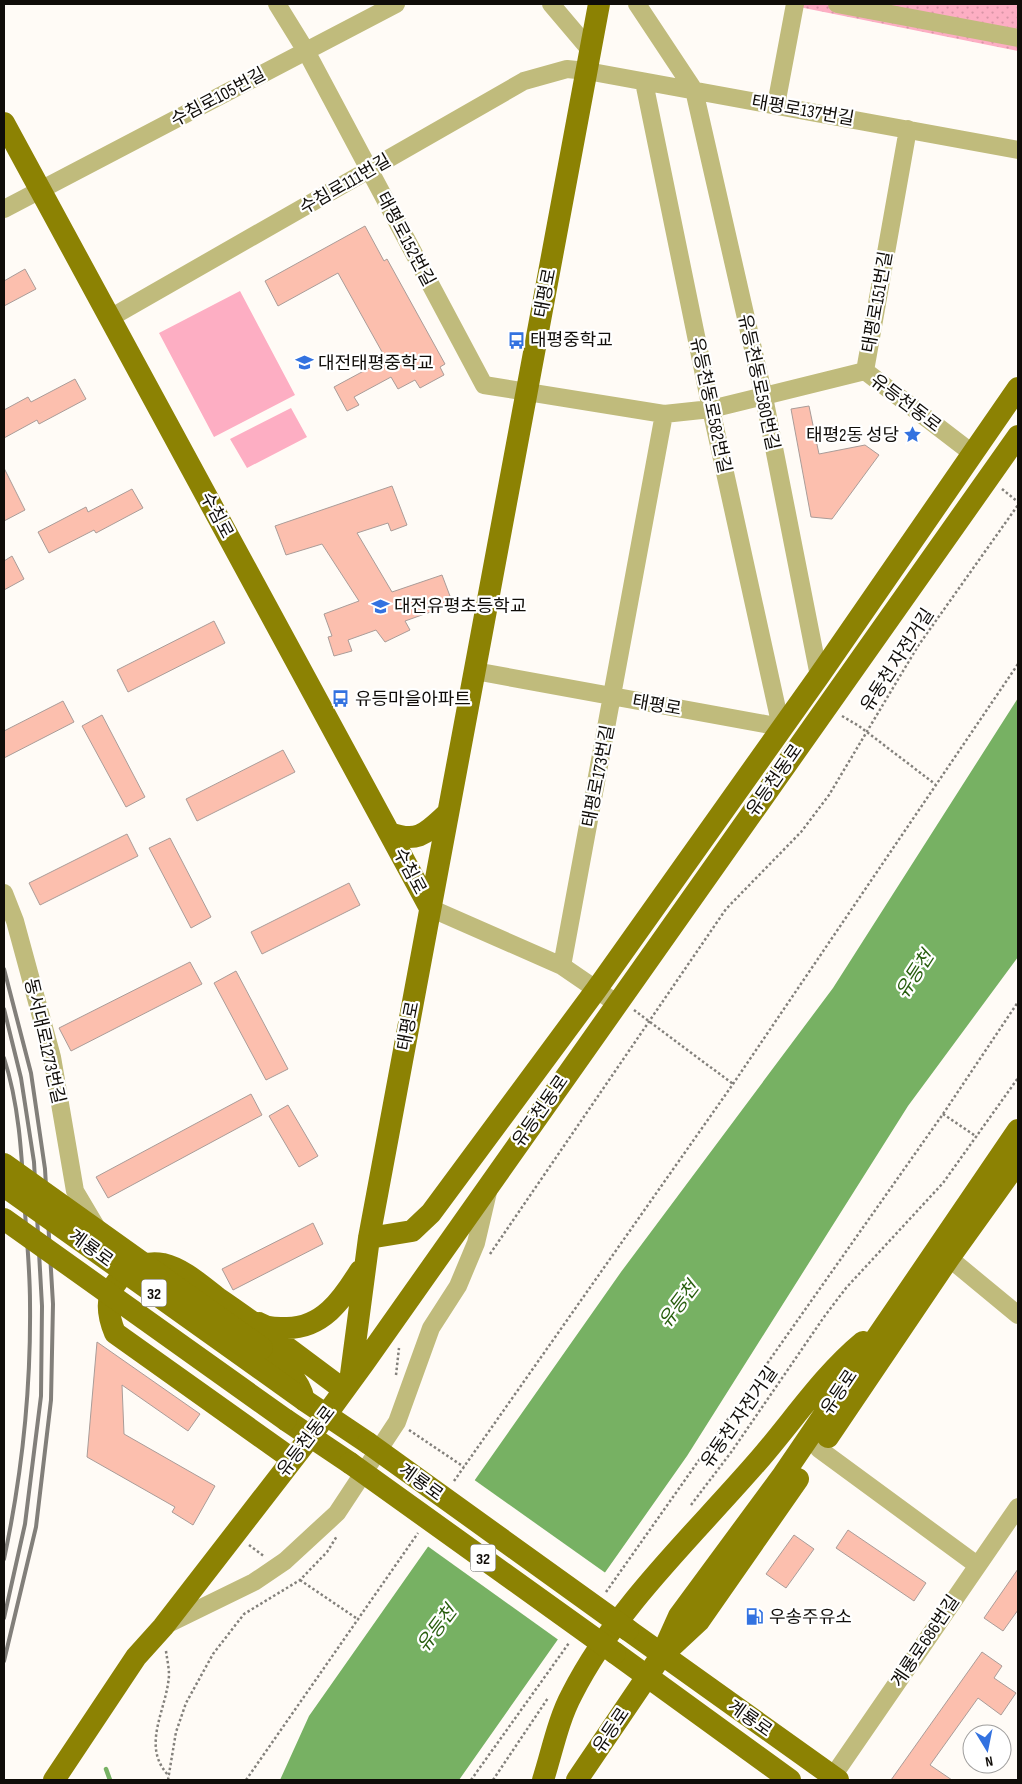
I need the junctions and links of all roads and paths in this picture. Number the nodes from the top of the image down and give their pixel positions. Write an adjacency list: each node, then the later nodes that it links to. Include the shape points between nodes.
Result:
1 (277, 4): 9 (street, 태평로152번길)
2 (551, 4): 10 (street)
3 (599, 4): 10 (main road, 태평로)
4 (637, 4): 12 (street)
5 (795, 4): 13 (street)
6 (836, 4): 8 (street)
7 (392, 5): 9 (street, 수침로105번길)
8 (1018, 38)
9 (306, 51): 17 (street, 태평로152번길); 18 (street, 수침로105번길)
10 (589, 61): 11 (street, 태평로137번길); 17 (street, 수침로111번길, via 524,81); 23 (main road, 태평로)
11 (644, 82): 12 (street, 태평로137번길); 25 (street, 유등천동로582번길)
12 (694, 90): 13 (street, 태평로137번길); 24 (street, 유등천동로580번길)
13 (776, 105): 15 (street, 태평로137번길)
14 (4, 122): 18 (main road, 수침로)
15 (908, 129): 16 (street, 태평로137번길); 21 (street, 태평로151번길)
16 (1018, 150)
17 (369, 170): 20 (street, 수침로111번길); 23 (street, 태평로152번길, via 484,385)
18 (41, 191): 19 (street, 수침로105번길); 20 (main road, 수침로)
19 (4, 210)
20 (110, 318): 41 (main road, 수침로)
21 (865, 371): 24 (street, 태평로151번길); 28 (street, 유등천동로)
22 (1018, 388): 28 (main road, 유등천동로)
23 (527, 391): 26 (street, 태평로151번길); 32 (main road, 태평로)
24 (764, 397): 25 (street, 태평로151번길); 33 (street, 유등천동로580번길)
25 (711, 408): 26 (street, 태평로151번길); 36 (street, 유등천동로582번길)
26 (664, 414): 34 (street, 태평로173번길)
27 (1018, 436): 47 (main road, 유등천동로)
28 (972, 452): 33 (main road, 유등천동로)
29 (1010, 495): 30 (path)
30 (1018, 504): 37 (path, 유동천 자전거길, via 918,646)
31 (1018, 664): 38 (path)
32 (474, 671): 34 (street, 태평로); 39 (main road, 태평로)
33 (819, 676): 36 (main road, 유등천동로)
34 (613, 697): 36 (street, 태평로); 44 (street, 태평로173번길)
35 (840, 714): 37 (path)
36 (781, 728): 45 (main road, 유등천동로)
37 (866, 732): 38 (path); 40 (path, 유동천 자전거길, via 829,795)
38 (935, 784): 49 (path)
39 (448, 813): 41 (main road, via 426,833 406,840); 43 (main road, 태평로)
40 (801, 832)
41 (390, 833): 43 (main road, 수침로)
42 (4, 893): 62 (street, 동서대로1273번길, via 16,921 52,1057 75,1191)
43 (430, 908): 44 (street); 59 (main road, 태평로)
44 (562, 966): 45 (street)
45 (596, 990): 47 (street); 59 (main road, 유등천동로, via 431,1213 412,1230)
46 (1018, 1002): 50 (path)
47 (624, 1005): 49 (path); 55 (main road, 유등천동로)
48 (1018, 1078): 51 (path, 유동천 자전거길)
49 (733, 1084): 74 (path)
50 (944, 1114): 51 (path); 83 (path)
51 (977, 1137): 77 (path, 유동천 자전거길, via 943,1183 846,1288)
52 (1016, 1139): 65 (main road, 유등로)
53 (1018, 1162): 60 (main road, 유등로)
54 (4, 1164): 67 (main road, bridge, via 262,1348 286,1369 301,1388)
55 (490, 1182): 66 (main road, 유등천동로); 85 (street, via 476,1243 458,1286 431,1328 396,1422 337,1514 284,1561 254,1582)
56 (4, 1186): 67 (main road, 계룡로 / 32, bridge)
57 (4, 1219): 69 (main road, 계룡로 / 32, bridge)
58 (4, 1237): 69 (main road, via 270,1423)
59 (369, 1238): 61 (main road, 태평로)
60 (949, 1258): 63 (street); 72 (main road, 유등로)
61 (365, 1264): 64 (main road, via 344,1298 314,1323 296,1328 267,1328); 66 (main road, 태평로)
62 (124, 1274): 64 (main road, via 136,1266 163,1264 184,1274); 73 (main road, via 114,1285 109,1298 109,1318 115,1332)
63 (1018, 1314)
64 (243, 1315): 66 (main road)
65 (885, 1324): 87 (main road, 유등로, via 783,1474 680,1616); 96 (main road, via 843,1358 760,1460 614,1628 571,1696)
66 (347, 1386): 68 (main road, 유등천동로)
67 (304, 1400): 68 (main road, 계룡로 / 32)
68 (326, 1415): 71 (main road, 유등천동로); 87 (main road, 계룡로 / 32, bridge)
69 (286, 1420): 71 (main road, 계룡로 / 32)
70 (408, 1430): 74 (path)
71 (310, 1437): 73 (main road, 유등천동로); 88 (main road, 계룡로 / 32, bridge)
72 (819, 1449): 81 (street); 87 (main road, 유등로, via 699,1621)
73 (292, 1459): 85 (main road, 유등천동로)
74 (464, 1467): 75 (path)
75 (453, 1483)
76 (1018, 1506): 81 (street, 계룡로686번길)
77 (686, 1512)
78 (420, 1532): 84 (path)
79 (253, 1548): 80 (path)
80 (268, 1560)
81 (978, 1565): 91 (street, 계룡로686번길)
82 (300, 1580): 84 (path)
83 (604, 1594)
84 (358, 1620): 93 (path)
85 (163, 1627): 90 (path, via 169,1675 155,1751); 92 (main road, 유등천동로, via 136,1657)
86 (570, 1642): 94 (path)
87 (661, 1656): 88 (main road, 유등로); 91 (main road, 계룡로 / 32)
88 (646, 1677): 97 (main road, 유등로); 98 (main road, 계룡로 / 32)
89 (549, 1696): 95 (path)
90 (169, 1776)
91 (835, 1778)
92 (54, 1780)
93 (246, 1780)
94 (471, 1780)
95 (493, 1780)
96 (543, 1780)
97 (577, 1780)
98 (790, 1780)

